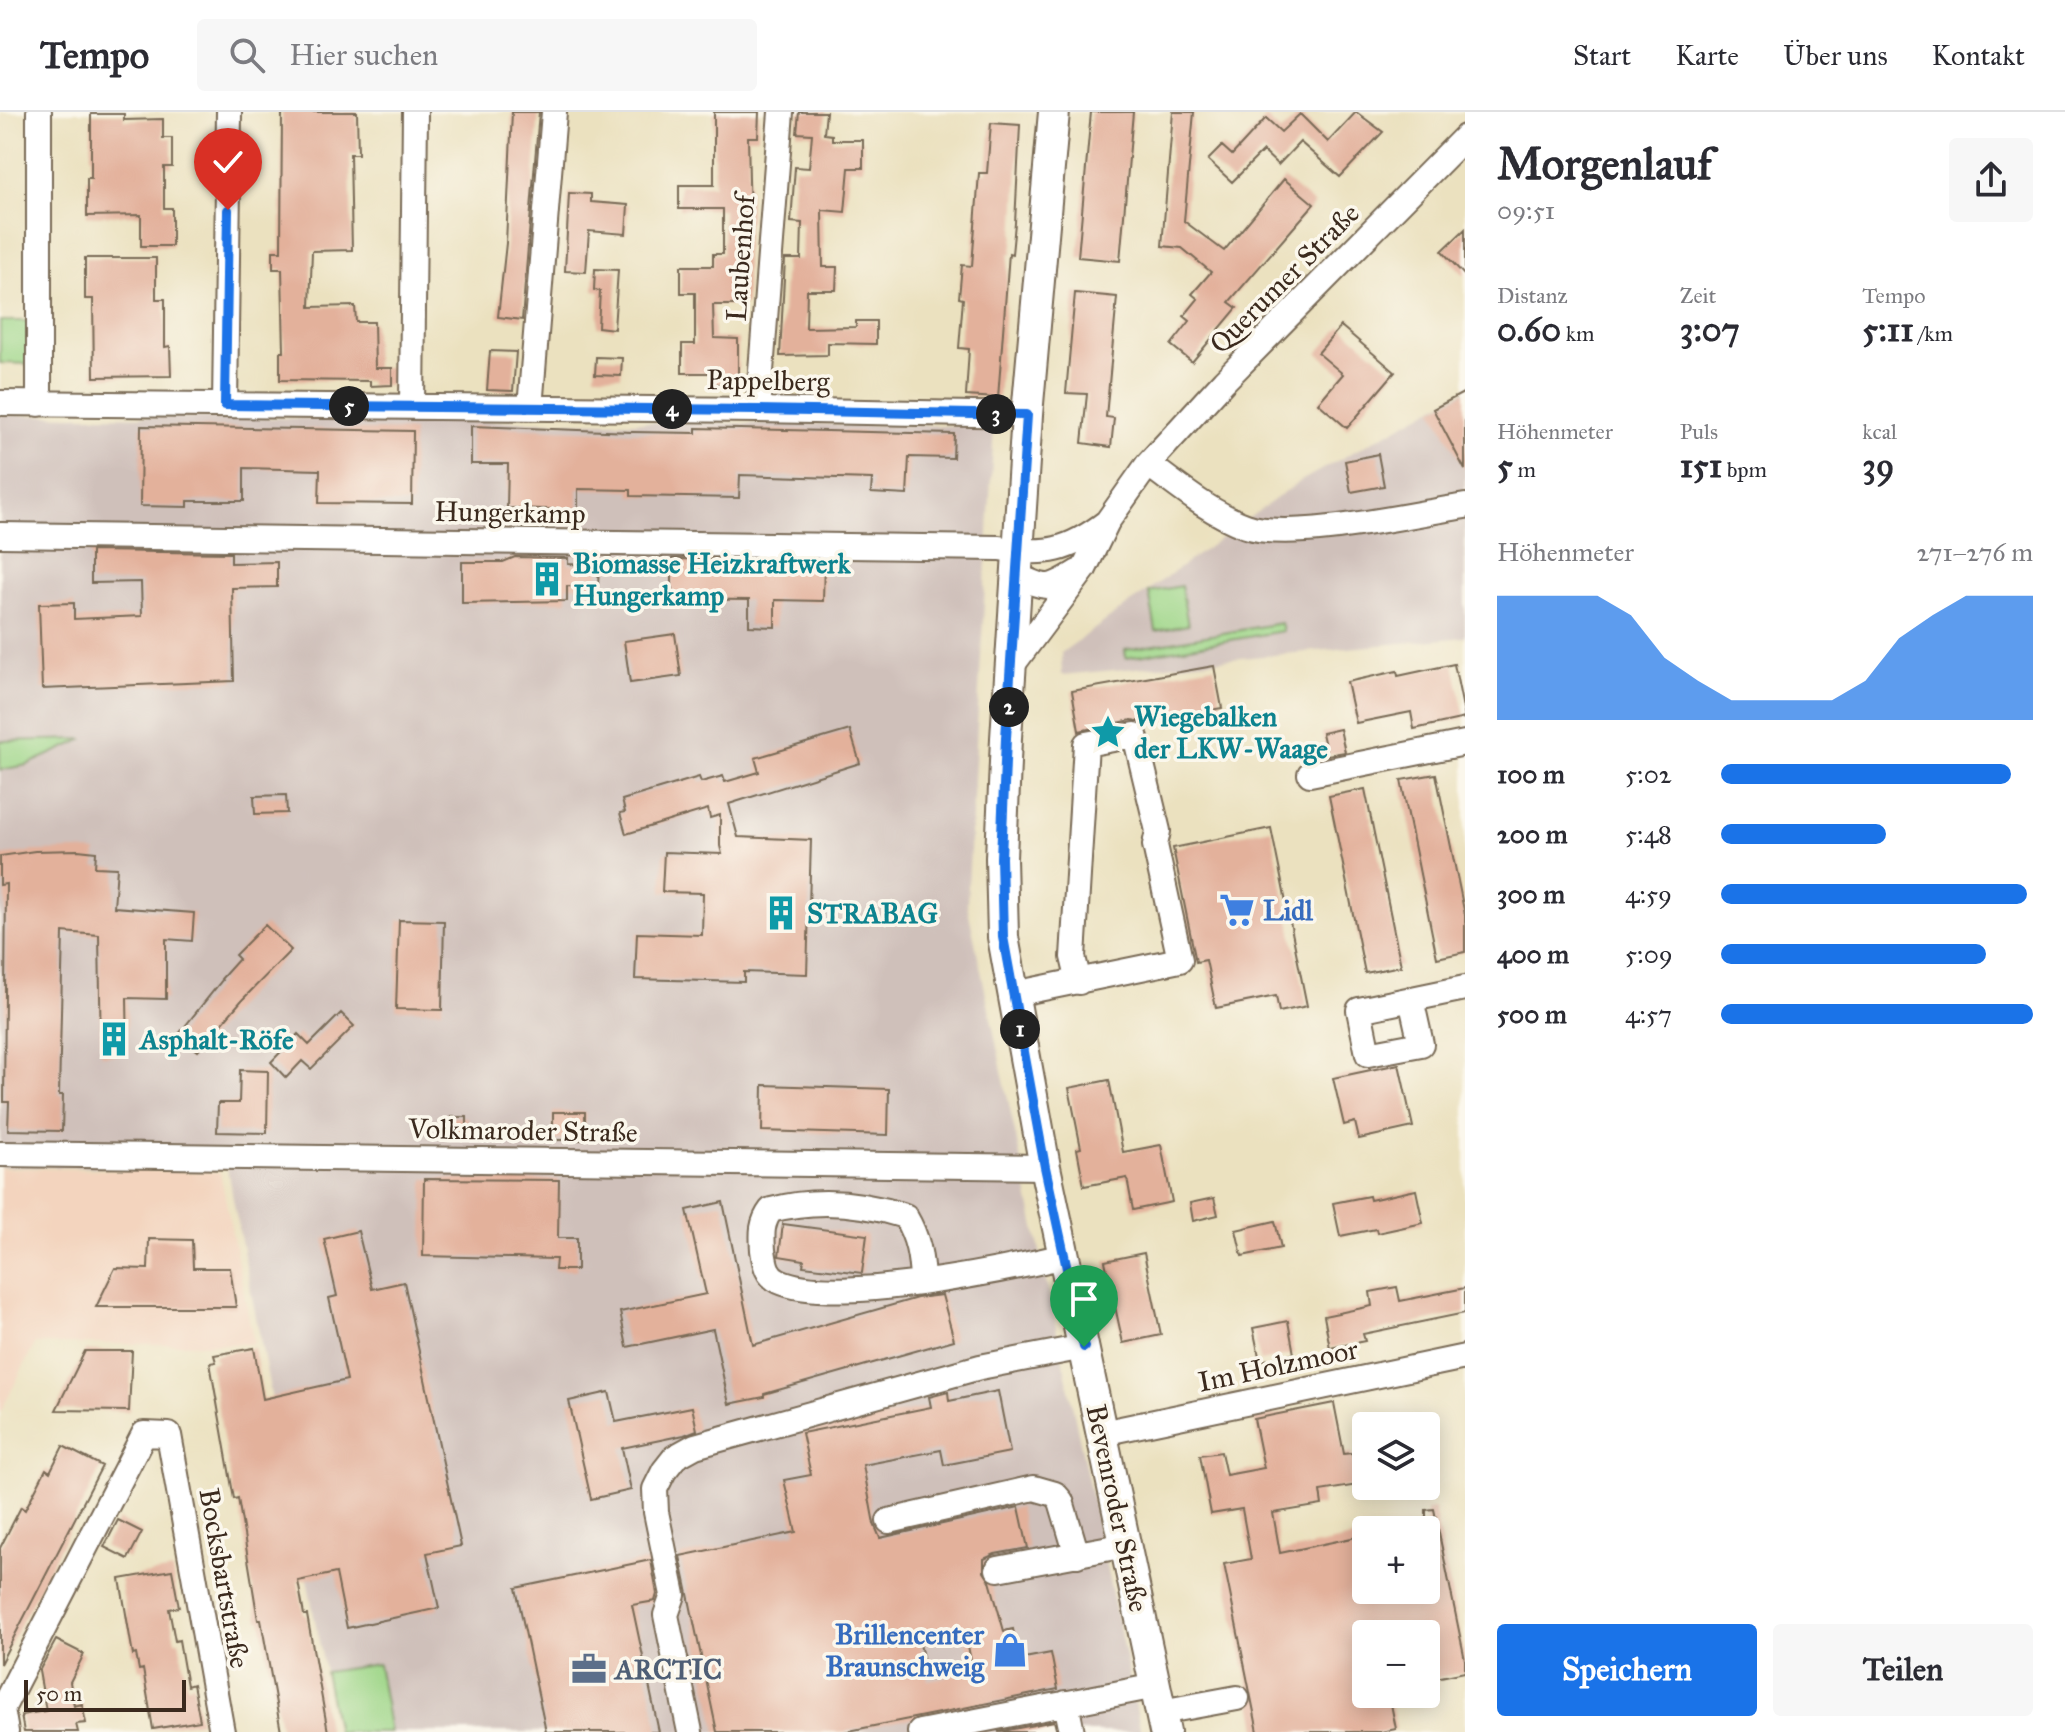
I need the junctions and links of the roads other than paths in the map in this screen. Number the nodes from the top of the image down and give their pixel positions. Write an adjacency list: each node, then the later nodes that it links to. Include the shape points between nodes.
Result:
1 (39, 112): 9 (street)
2 (229, 112): 10 (street)
3 (415, 112): 11 (street)
4 (554, 112): 12 (street)
5 (781, 112): 13 (street, Laubenhof)
6 (1054, 112): 14 (main road, Bevenroder Straße)
7 (1465, 137): 15 (street, Querumer Straße)
8 (0, 403): 9 (street, Pappelberg)
9 (39, 404): 10 (street, Pappelberg)
10 (225, 405): 11 (street, Pappelberg)
11 (412, 407): 12 (street, Pappelberg)
12 (530, 408): 13 (street, Pappelberg)
13 (758, 410): 14 (street, Pappelberg)
14 (1027, 415): 19 (main road, Bevenroder Straße)
15 (1148, 464): 16 (street, via 1200,502 1263,530 1313,529); 17 (street, Querumer Straße)
16 (1465, 506)
17 (1107, 522): 19 (street, Querumer Straße, via 1083,540); 20 (street, Querumer Straße)
18 (0, 535): 19 (street, Hungerkamp, via 999,548)
19 (1019, 564): 20 (street, via 1044,588); 21 (main road, Bevenroder Straße)
20 (1084, 569): 21 (street, Querumer Straße)
21 (1011, 667): 26 (main road, Bevenroder Straße, via 1001,858 1003,937)
22 (1465, 743): 23 (street)
23 (1310, 774)
24 (1079, 982): 24 (street, via 1180,960 1135,735 1086,744 1073,957); 26 (street)
25 (1465, 988): 27 (street)
26 (1014, 994): 29 (main road, Bevenroder Straße)
27 (1411, 999)
28 (0, 1154): 29 (street, Volkmaroder Straße)
29 (1045, 1167): 30 (main road, Bevenroder Straße)
30 (1065, 1256): 31 (street); 32 (main road, Bevenroder Straße)
31 (922, 1281): 31 (street, via 861,1289 817,1289 778,1281 765,1269 763,1220 771,1210 794,1204 835,1203 905,1216 921,1255)
32 (1084, 1347): 34 (main road, Bevenroder Straße); 44 (street, via 980,1367 695,1446 675,1457 655,1489 656,1512 673,1595 666,1615)
33 (1465, 1357): 34 (street, Im Holzmoor)
34 (1102, 1433): 36 (main road, Bevenroder Straße)
35 (889, 1521): 37 (street, via 1034,1488 1061,1501)
36 (1126, 1545): 37 (street); 41 (main road, Bevenroder Straße)
37 (1077, 1555): 38 (street)
38 (998, 1569)
39 (1237, 1698): 41 (street)
40 (1066, 1703): 41 (street); 45 (street); 46 (street)
41 (1161, 1710)
42 (6, 1732): 43 (street, Bocksbartstraße, via 2,1709 144,1434 169,1435)
43 (222, 1732)
44 (690, 1732)
45 (920, 1732)
46 (1072, 1732)

